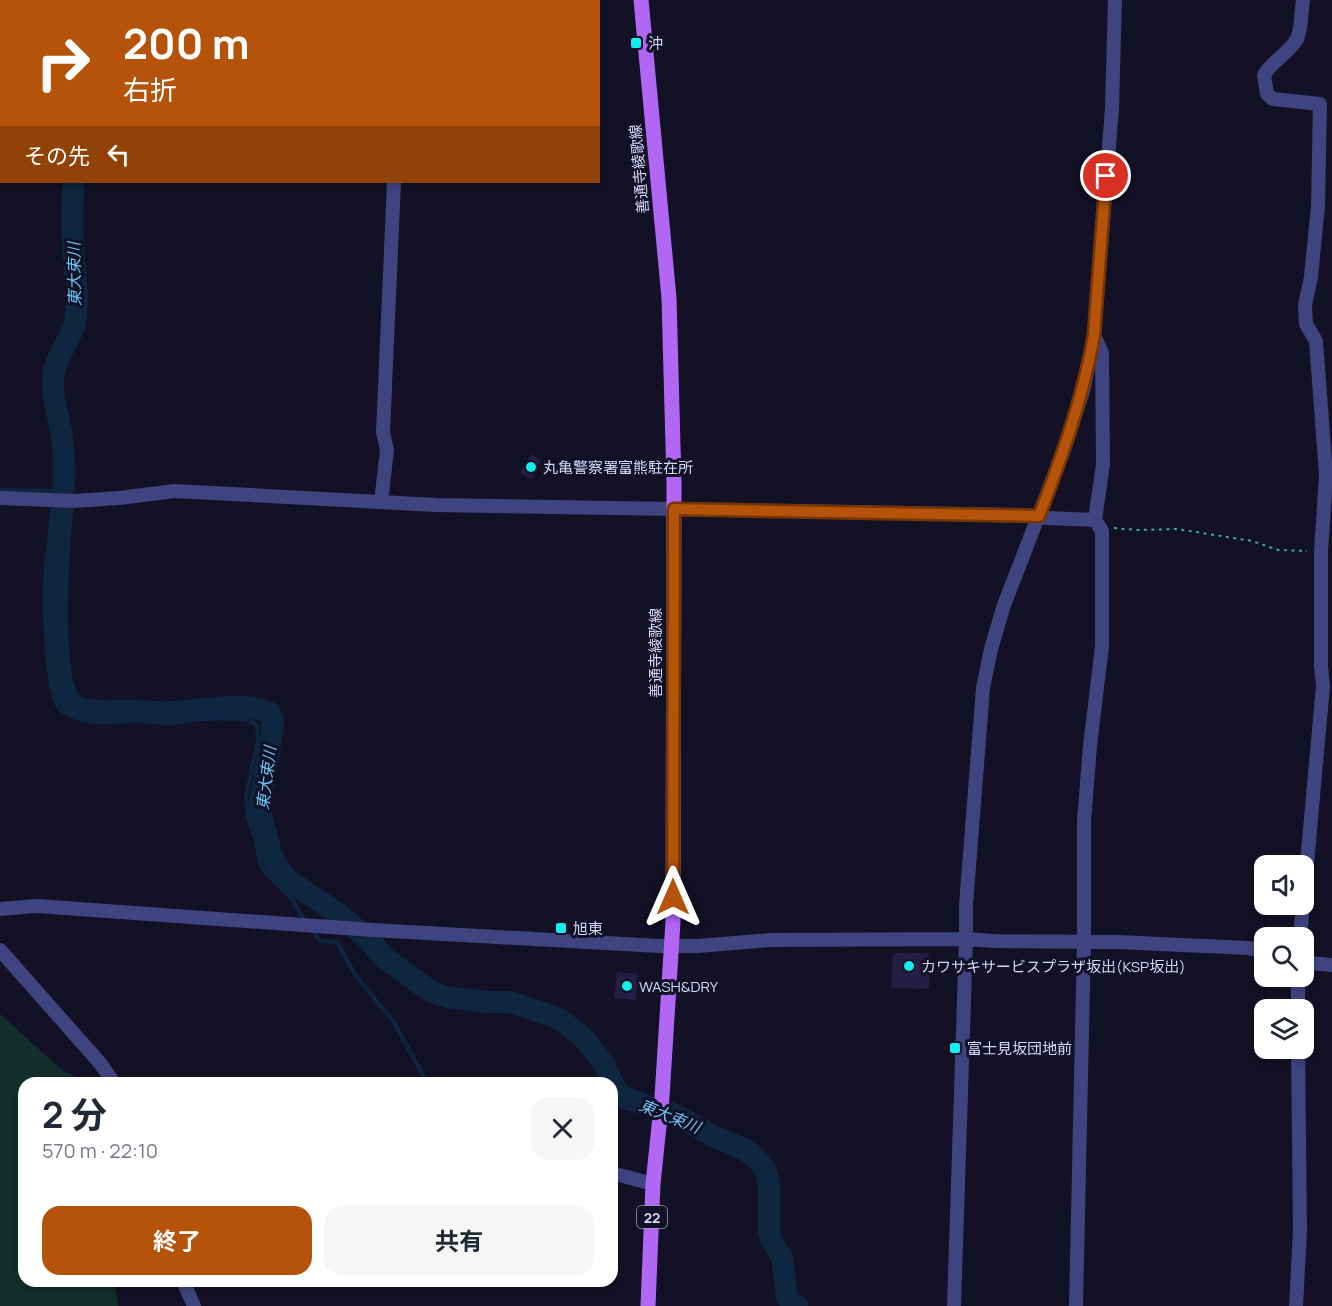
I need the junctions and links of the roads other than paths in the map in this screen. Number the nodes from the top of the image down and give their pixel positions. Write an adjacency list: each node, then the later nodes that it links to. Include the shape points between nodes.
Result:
1 (641, 0): 8 (main road, 善通寺綾歌線 / 22, via 669,298)
2 (1115, 0): 5 (street, via 1112,108)
3 (1303, 0): 11 (street, via 1296,40 1264,75 1267,94 1273,99 1320,104 1318,206 1305,304 1306,324 1316,341)
4 (394, 183): 7 (street, via 383,432 387,450)
5 (1094, 335): 9 (street, via 1084,388); 10 (street, via 1102,353 1103,464)
6 (0, 498): 7 (street, via 74,501 175,491)
7 (381, 502): 8 (street)
8 (674, 509): 9 (street); 16 (main road, 善通寺綾歌線 / 22)
9 (1039, 516): 10 (street); 14 (street, via 1004,605 983,688)
10 (1097, 523): 15 (street, via 1102,531 1102,646 1084,821)
11 (1327, 551): 12 (street, via 1323,686)
12 (1308, 855)
13 (0, 909): 16 (street, via 37,906)
14 (966, 939): 15 (street); 16 (street, via 770,939); 28 (street)
15 (1084, 941): 17 (street); 29 (street)
16 (672, 946): 24 (main road, 善通寺綾歌線 / 22)
17 (1254, 949)
18 (0, 950): 22 (street)
19 (1314, 963): 20 (street)
20 (1332, 965)
21 (1298, 1059): 30 (street, via 1300,1232)
22 (110, 1077)
23 (618, 1175): 24 (street)
24 (653, 1184): 27 (main road, 善通寺綾歌線 / 22)
25 (186, 1287): 26 (street)
26 (194, 1306)
27 (648, 1306)
28 (954, 1306)
29 (1076, 1306)
30 (1296, 1306)

